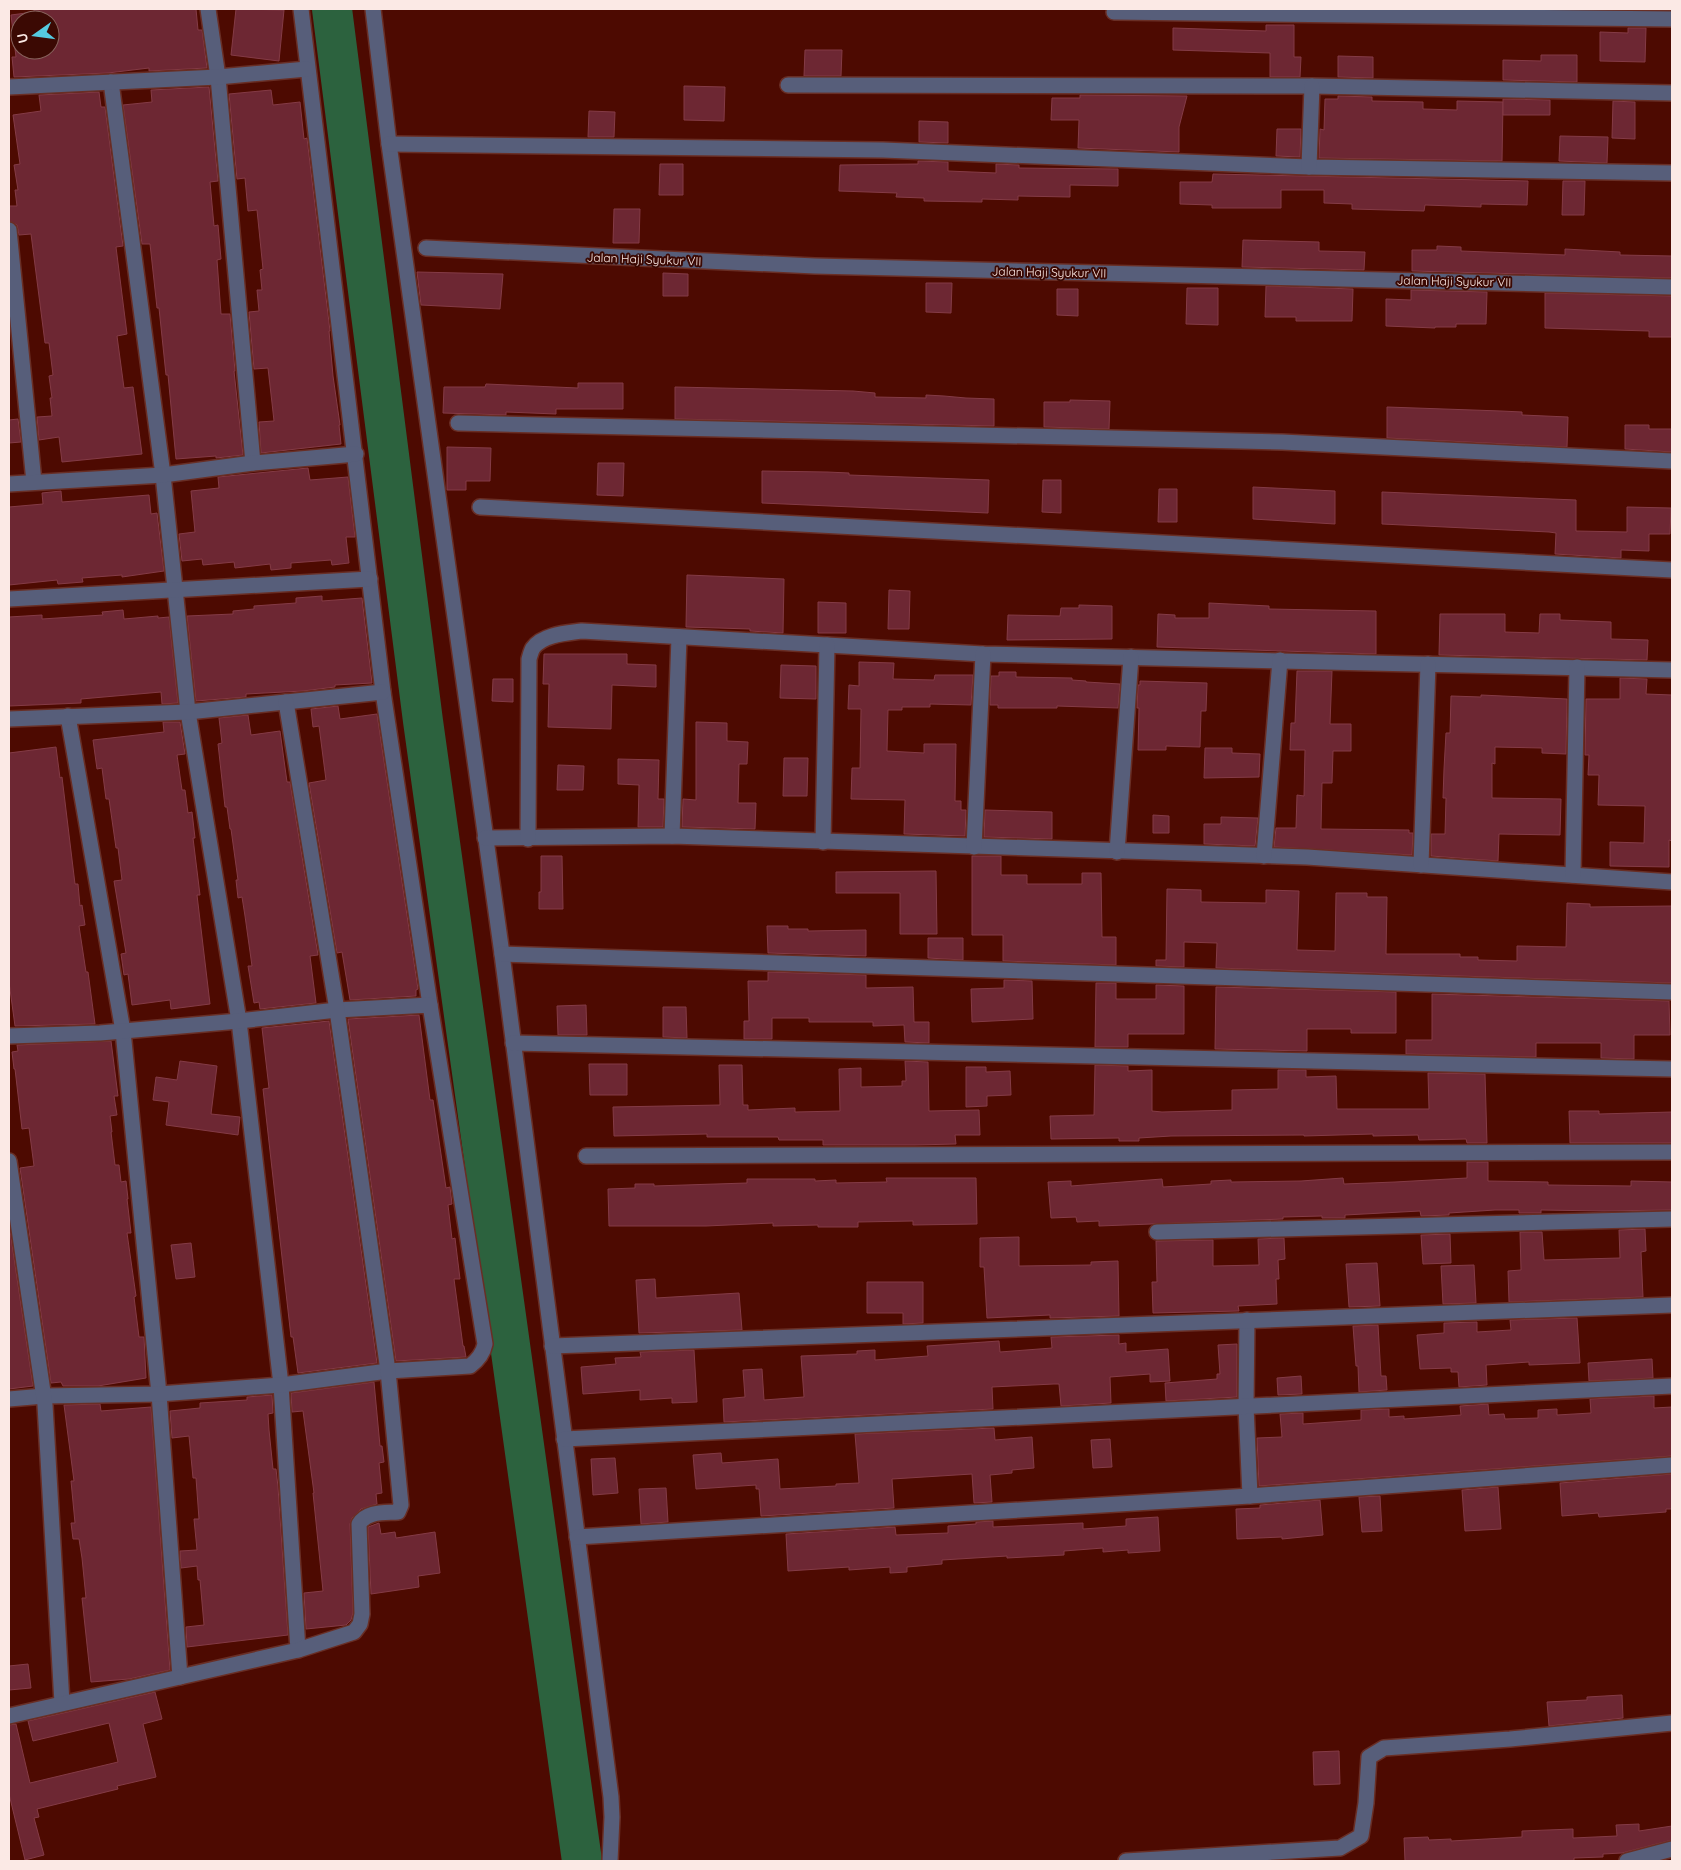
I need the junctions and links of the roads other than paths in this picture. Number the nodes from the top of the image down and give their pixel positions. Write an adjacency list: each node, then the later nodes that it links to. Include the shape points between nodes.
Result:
1 (208, 9): 8 (street)
2 (301, 9): 7 (street)
3 (372, 9): 14 (street)
4 (1226, 11): 5 (street); 6 (street)
5 (1114, 12)
6 (1672, 19)
7 (307, 69): 8 (street); 21 (street)
8 (218, 77): 9 (street); 23 (street)
9 (111, 82): 12 (street); 24 (street)
10 (788, 85): 11 (street)
11 (1312, 86): 13 (street); 15 (street)
12 (9, 87)
13 (1672, 92)
14 (389, 144): 15 (street, via 883,150); 46 (street)
15 (1308, 167): 16 (street)
16 (1672, 173)
17 (9, 230): 25 (street)
18 (426, 248): 19 (street, Jalan Haji Syukur VII, via 815,266)
19 (1672, 287)
20 (458, 423): 22 (street, via 1282,442)
21 (356, 454): 23 (street); 29 (street)
22 (1672, 461)
23 (253, 463): 24 (street)
24 (163, 475): 25 (street); 30 (street)
25 (34, 482): 26 (street)
26 (9, 484)
27 (480, 507): 28 (street)
28 (1672, 570)
29 (370, 579): 30 (street); 40 (street)
30 (176, 589): 31 (street); 42 (street)
31 (9, 599)
32 (679, 637): 33 (street); 45 (street); 47 (street, via 582,631 553,636 533,648 529,659)
33 (827, 645): 34 (street); 48 (street)
34 (983, 654): 35 (street); 49 (street)
35 (1130, 657): 36 (street); 50 (street)
36 (1280, 660): 37 (street); 51 (street)
37 (1428, 664): 38 (street); 52 (street)
38 (1577, 667): 39 (street); 53 (street)
39 (1672, 670)
40 (383, 692): 41 (street); 57 (street)
41 (286, 702): 42 (street); 58 (street)
42 (188, 712): 43 (street); 59 (street)
43 (68, 716): 44 (street); 60 (street)
44 (9, 719)
45 (672, 836): 47 (street); 48 (street)
46 (485, 838): 47 (street); 55 (street)
47 (528, 839)
48 (823, 842): 49 (street)
49 (974, 847): 50 (street)
50 (1117, 852): 51 (street)
51 (1264, 856): 52 (street)
52 (1421, 865): 53 (street)
53 (1573, 875): 54 (street)
54 (1672, 882)
55 (502, 954): 56 (street); 62 (street)
56 (1672, 992)
57 (430, 1005): 58 (street); 72 (street, via 485,1344 478,1360 470,1366)
58 (336, 1010): 59 (street); 72 (street)
59 (239, 1021): 60 (street); 73 (street)
60 (123, 1031): 61 (street); 75 (street)
61 (9, 1036)
62 (513, 1043): 63 (street); 71 (street)
63 (1672, 1068)
64 (1672, 1152): 65 (street)
65 (586, 1156)
66 (9, 1160): 76 (street)
67 (1672, 1219): 68 (street)
68 (1157, 1232)
69 (1672, 1305): 70 (street)
70 (1247, 1320): 71 (street); 78 (street)
71 (552, 1346): 79 (street)
72 (388, 1371): 73 (street); 83 (street, via 402,1505 398,1512 370,1514 359,1524 360,1624 354,1632)
73 (281, 1385): 75 (street); 83 (street)
74 (1672, 1386): 78 (street)
75 (159, 1394): 76 (street); 84 (street)
76 (44, 1396): 77 (street); 85 (street)
77 (9, 1399)
78 (1246, 1406): 79 (street); 81 (street)
79 (564, 1439): 82 (street)
80 (1672, 1466): 81 (street)
81 (1250, 1496): 82 (street)
82 (577, 1538): 90 (street, via 611,1797)
83 (298, 1650): 84 (street)
84 (180, 1677): 85 (street)
85 (62, 1703): 86 (street)
86 (9, 1716)
87 (1672, 1722): 91 (street, via 1384,1748 1369,1757 1361,1836 1340,1848)
88 (1672, 1849): 89 (street)
89 (1652, 1858): 92 (street)
90 (610, 1861)
91 (1126, 1861)
92 (1627, 1861)

